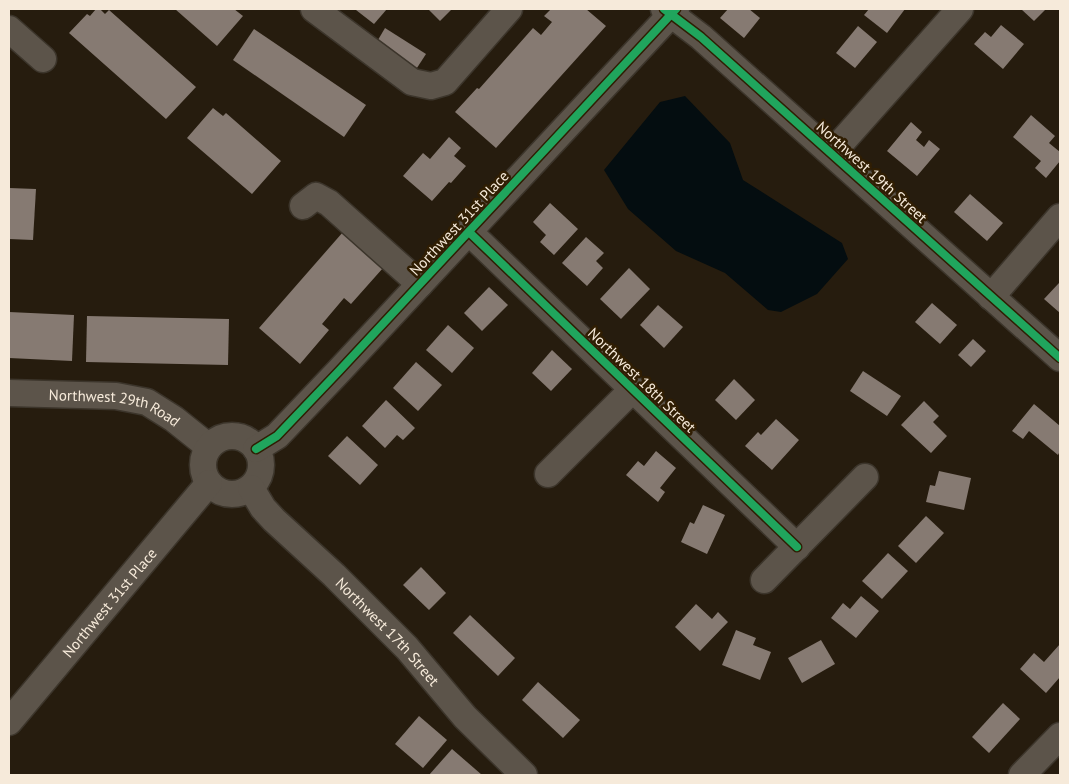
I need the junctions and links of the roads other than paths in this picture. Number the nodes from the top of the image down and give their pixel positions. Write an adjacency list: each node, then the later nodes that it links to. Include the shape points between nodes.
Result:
1 (314, 9): 4 (street, via 412,82 431,86 445,82)
2 (960, 9): 7 (street)
3 (670, 11): 7 (street, Northwest 19th Street); 10 (street, Northwest 31st Place)
4 (496, 14)
5 (9, 29): 6 (street)
6 (43, 58)
7 (832, 153): 12 (street, Northwest 19th Street)
8 (303, 206): 11 (street, via 316,196 329,203)
9 (1060, 217): 12 (street)
10 (469, 232): 11 (street, Northwest 31st Place); 14 (street, Northwest 18th Street)
11 (420, 284): 17 (street, Northwest 31st Place, via 277,436)
12 (991, 297): 13 (street, Northwest 19th Street)
13 (1060, 358)
14 (632, 390): 18 (street); 22 (street, Northwest 18th Street)
15 (9, 393): 16 (street, Northwest 29th Road, via 116,396 148,402)
16 (210, 447): 17 (street, via 232,436 249,442); 20 (street, via 204,460 204,472)
17 (256, 449): 21 (street, via 261,466 257,480)
18 (548, 474)
19 (865, 477): 22 (street)
20 (209, 483): 21 (street, via 223,493 240,493); 24 (street, Northwest 31st Place)
21 (250, 488): 26 (street, Northwest 17th Street, via 274,520 407,648 465,717)
22 (796, 547): 23 (street)
23 (764, 580)
24 (9, 722)
25 (1060, 736): 27 (street)
26 (524, 775)
27 (1022, 775)

